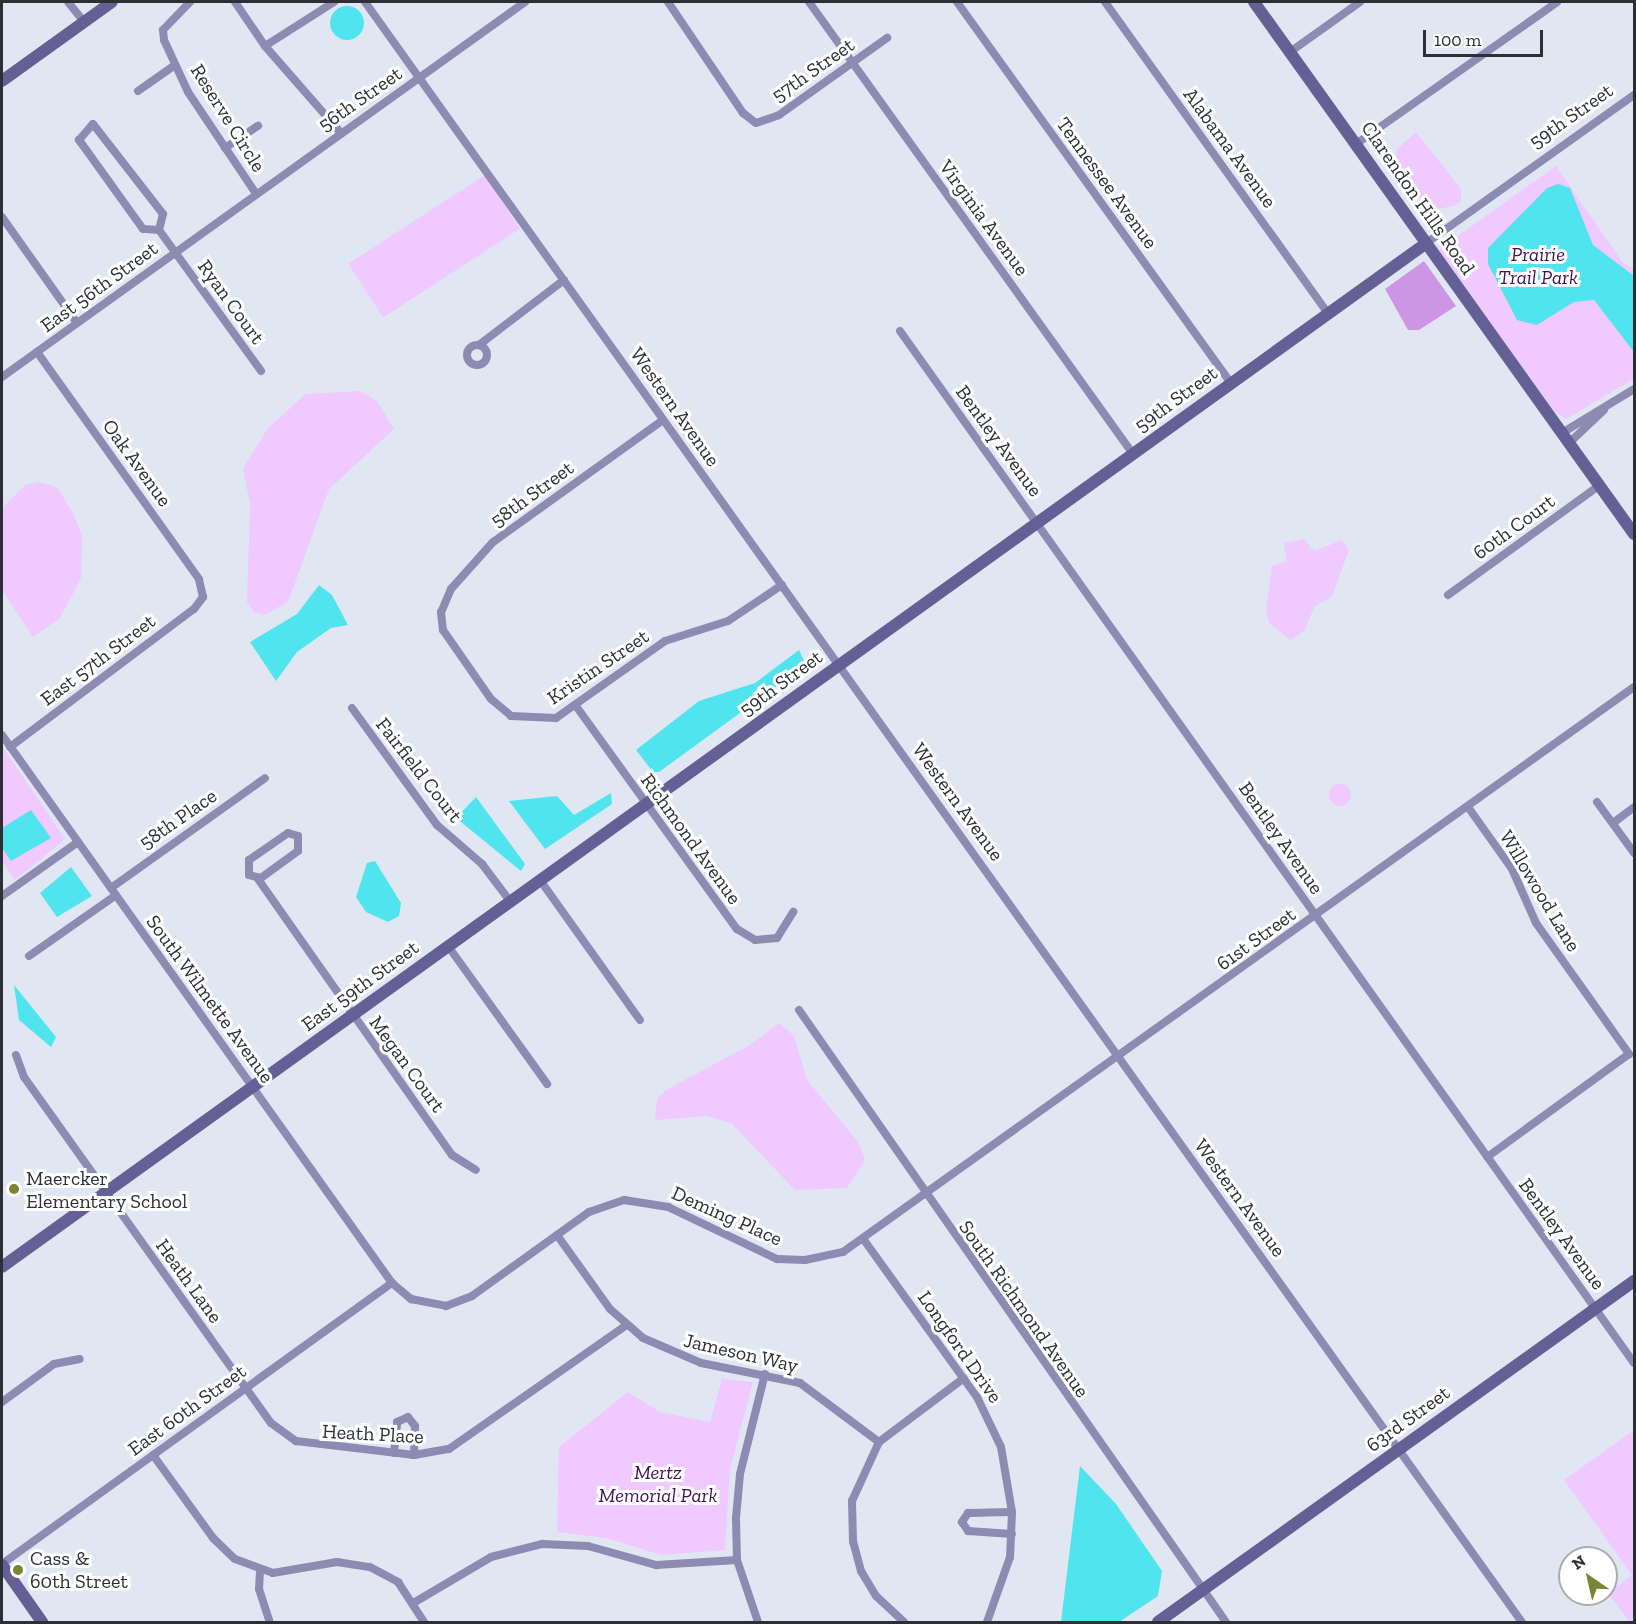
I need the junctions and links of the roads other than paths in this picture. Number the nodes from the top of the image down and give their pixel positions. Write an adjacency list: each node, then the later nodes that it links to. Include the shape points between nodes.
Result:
1 (68, 2): 15 (street)
2 (112, 2): 15 (street)
3 (190, 2): 20 (street, Reserve Circle, via 163,30)
4 (235, 2): 17 (street)
5 (334, 2): 17 (street)
6 (365, 2): 21 (street, Western Avenue)
7 (525, 2): 21 (street, 56th Street)
8 (668, 2): 19 (street, 57th Street, via 743,113 756,123 779,115)
9 (809, 2): 19 (street, Virginia Avenue)
10 (957, 2): 43 (street, Tennessee Avenue)
11 (1105, 2): 36 (street, Alabama Avenue)
12 (1254, 2): 18 (street, Clarendon Hills Road)
13 (1360, 2): 18 (street)
14 (1557, 2): 27 (street)
15 (84, 22): 22 (street)
16 (887, 38): 19 (street, 57th Street)
17 (265, 46): 26 (street)
18 (1290, 52): 27 (street, Clarendon Hills Road)
19 (853, 63): 47 (street, Virginia Avenue)
20 (175, 65): 23 (street); 28 (street, Reserve Circle)
21 (419, 77): 26 (street, 56th Street); 35 (street, Western Avenue)
22 (2, 81)
23 (138, 92)
24 (1635, 95): 33 (street, 59th Street)
25 (258, 126): 28 (street)
26 (341, 133): 29 (street, 56th Street)
27 (1356, 144): 33 (street, Clarendon Hills Road)
28 (225, 148): 29 (street, Reserve Circle)
29 (255, 192): 31 (street, 56th Street)
30 (2, 217): 37 (street)
31 (216, 224): 34 (street, East 56th Street)
32 (159, 230): 32 (street, via 143,229 80,140 93,124 163,214); 34 (street, Ryan Court)
33 (1425, 244): 36 (street, 59th Street); 46 (street, Clarendon Hills Road)
34 (174, 252): 37 (street, East 56th Street); 41 (street, Ryan Court)
35 (564, 280): 39 (street); 45 (street, Western Avenue)
36 (1329, 314): 43 (street, 59th Street)
37 (77, 323): 40 (street, East 56th Street)
38 (900, 331): 49 (street, Bentley Avenue)
39 (478, 345)
40 (37, 352): 42 (street, East 56th Street); 53 (street, Oak Avenue, via 199,579)
41 (261, 371)
42 (2, 377)
43 (1231, 384): 47 (street, 59th Street)
44 (1635, 389): 46 (street)
45 (663, 420): 51 (street, Western Avenue); 54 (street, 58th Street, via 482,551 460,574)
46 (1565, 438): 48 (street, Clarendon Hills Road)
47 (1133, 454): 49 (street, 59th Street)
48 (1600, 485): 50 (street, Clarendon Hills Road); 52 (street, 60th Court)
49 (1038, 523): 55 (street, 59th Street); 76 (street, Bentley Avenue)
50 (1635, 534)
51 (782, 585): 55 (street, Western Avenue); 57 (street, Kristin Street, via 728,621 665,641)
52 (1448, 595)
53 (203, 597): 61 (street, East 57th Street, via 194,609)
54 (441, 612): 57 (street, Kristin Street, via 443,630 491,699 510,716 542,721)
55 (839, 665): 60 (street, 59th Street); 83 (street, Western Avenue)
56 (1635, 687): 65 (street, 61st Street)
57 (576, 706): 64 (street, Richmond Avenue)
58 (352, 708): 74 (street, Fairfield Court, via 437,825 482,864)
59 (2, 735): 61 (street, South Wilmette Avenue)
60 (741, 736): 64 (street, East 59th Street)
61 (10, 747): 68 (street, South Wilmette Avenue)
62 (265, 778): 72 (street, 58th Place)
63 (1598, 801): 67 (street)
64 (645, 804): 71 (street, East 59th Street); 75 (street, Richmond Avenue, via 745,936 777,938)
65 (1468, 807): 76 (street, 61st Street); 86 (street, Willowood Lane, via 1512,869 1536,923 1629,1054)
66 (1635, 807): 67 (street)
67 (1613, 822): 69 (street)
68 (78, 842): 72 (street, South Wilmette Avenue); 73 (street)
69 (1635, 853)
70 (258, 879): 70 (street, Megan Court, via 298,851 298,836 282,836 249,860 249,875); 80 (street, Megan Court)
71 (540, 880): 74 (street, East 59th Street); 81 (street)
72 (113, 891): 78 (street, 58th Place); 85 (street, South Wilmette Avenue)
73 (2, 896)
74 (510, 901): 77 (street, East 59th Street)
75 (793, 912)
76 (1316, 916): 83 (street, 61st Street); 86 (street, Bentley Avenue)
77 (448, 946): 80 (street, East 59th Street); 84 (street)
78 (29, 956)
79 (799, 1010): 89 (street, South Richmond Avenue)
80 (352, 1015): 85 (street, East 59th Street); 87 (street, Megan Court, via 452,1155)
81 (640, 1020)
82 (16, 1055): 88 (street, Heath Lane, via 24,1077)
83 (1119, 1057): 89 (street, 61st Street); 104 (street, Western Avenue)
84 (547, 1084)
85 (252, 1087): 88 (street, East 59th Street); 94 (street, South Wilmette Avenue)
86 (1487, 1157): 95 (street, Bentley Avenue)
87 (476, 1170)
88 (105, 1192): 92 (street, East 59th Street); 101 (street, Heath Lane)
89 (925, 1196): 91 (street, Deming Place); 113 (street, South Richmond Avenue)
90 (557, 1235): 91 (street, Deming Place, via 600,1207 631,1200 668,1207 777,1258 822,1258); 94 (street, Deming Place, via 453,1305 428,1306); 96 (street, Jameson Way)
91 (864, 1240): 100 (street, Longford Drive)
92 (2, 1267)
93 (1635, 1281): 95 (street, 63rd Street)
94 (392, 1283): 101 (street, East 60th Street)
95 (1596, 1309): 98 (street, Bentley Avenue); 104 (street, 63rd Street)
96 (627, 1326): 99 (street, Jameson Way, via 681,1357); 107 (street, Heath Place, via 467,1441)
97 (80, 1359): 102 (street, via 54,1364)
98 (1635, 1363)
99 (765, 1374): 103 (street, Jameson Way, via 818,1393); 110 (street, via 740,1474)
100 (964, 1378): 103 (street); 108 (street, Longford Drive, via 1001,1447)
101 (246, 1388): 105 (street, Heath Place, via 278,1430 303,1444); 106 (street, East 60th Street)
102 (2, 1402)
103 (879, 1442): 119 (street, via 852,1501 853,1542 871,1589)
104 (1400, 1450): 113 (street, 63rd Street); 123 (street, Western Avenue)
105 (394, 1453): 107 (street, Heath Place); 107 (street, via 397,1422 408,1417 415,1426)
106 (153, 1455): 111 (street, East 60th Street); 112 (street, via 219,1546)
107 (414, 1455)
108 (1012, 1512): 109 (street, Longford Drive); 109 (street, via 970,1513 962,1522 968,1531)
109 (1012, 1534): 120 (street, Longford Drive, via 1010,1557)
110 (736, 1560): 114 (street, via 656,1565 588,1546 542,1544 491,1557); 118 (street)
111 (2, 1564): 115 (street)
112 (260, 1571): 114 (street, via 358,1563 392,1578); 116 (street, via 259,1589)
113 (1205, 1589): 121 (street, 63rd Street); 122 (street, South Richmond Avenue)
114 (415, 1602): 117 (street)
115 (42, 1623)
116 (270, 1623)
117 (424, 1623)
118 (758, 1623)
119 (904, 1623)
120 (987, 1623)
121 (1158, 1623)
122 (1226, 1623)
123 (1522, 1623)

